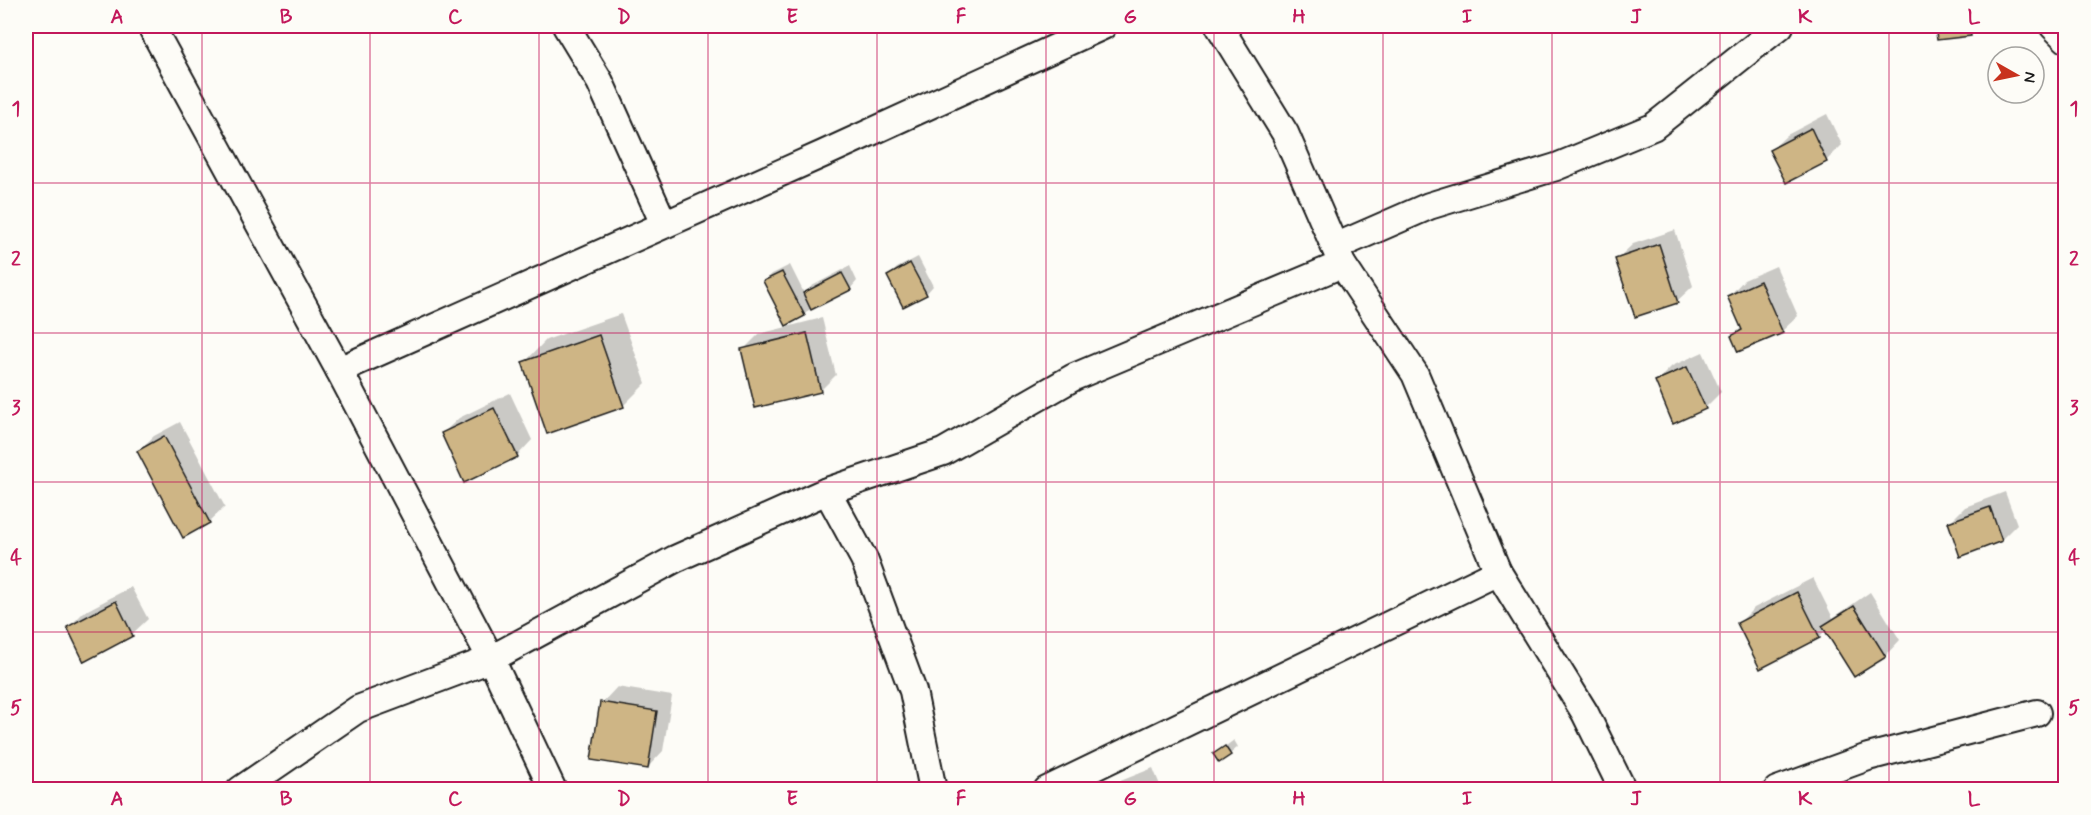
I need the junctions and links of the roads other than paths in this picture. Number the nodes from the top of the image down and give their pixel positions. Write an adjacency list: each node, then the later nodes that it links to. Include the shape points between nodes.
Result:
1 (151, 26): 10 (street)
2 (566, 26): 8 (street, via 600,82)
3 (1103, 26): 8 (street)
4 (1219, 26): 9 (street, via 1285,133)
5 (1780, 26): 9 (street, via 1653,127 1556,167 1429,206)
6 (2053, 26): 7 (street)
7 (2066, 39)
8 (664, 224): 10 (street)
9 (1338, 256): 11 (street, via 1074,377 943,452); 12 (street, via 1415,374)
10 (339, 370): 13 (street)
11 (827, 491): 13 (street, via 675,559); 17 (street, via 864,559 913,691)
12 (1498, 572): 18 (street); 19 (street, via 1585,713)
13 (491, 659): 15 (street, via 358,709); 16 (street)
14 (2037, 713): 20 (street, via 1868,757)
15 (240, 789)
16 (553, 789)
17 (933, 789)
18 (1047, 789)
19 (1623, 789)
20 (1777, 789)

